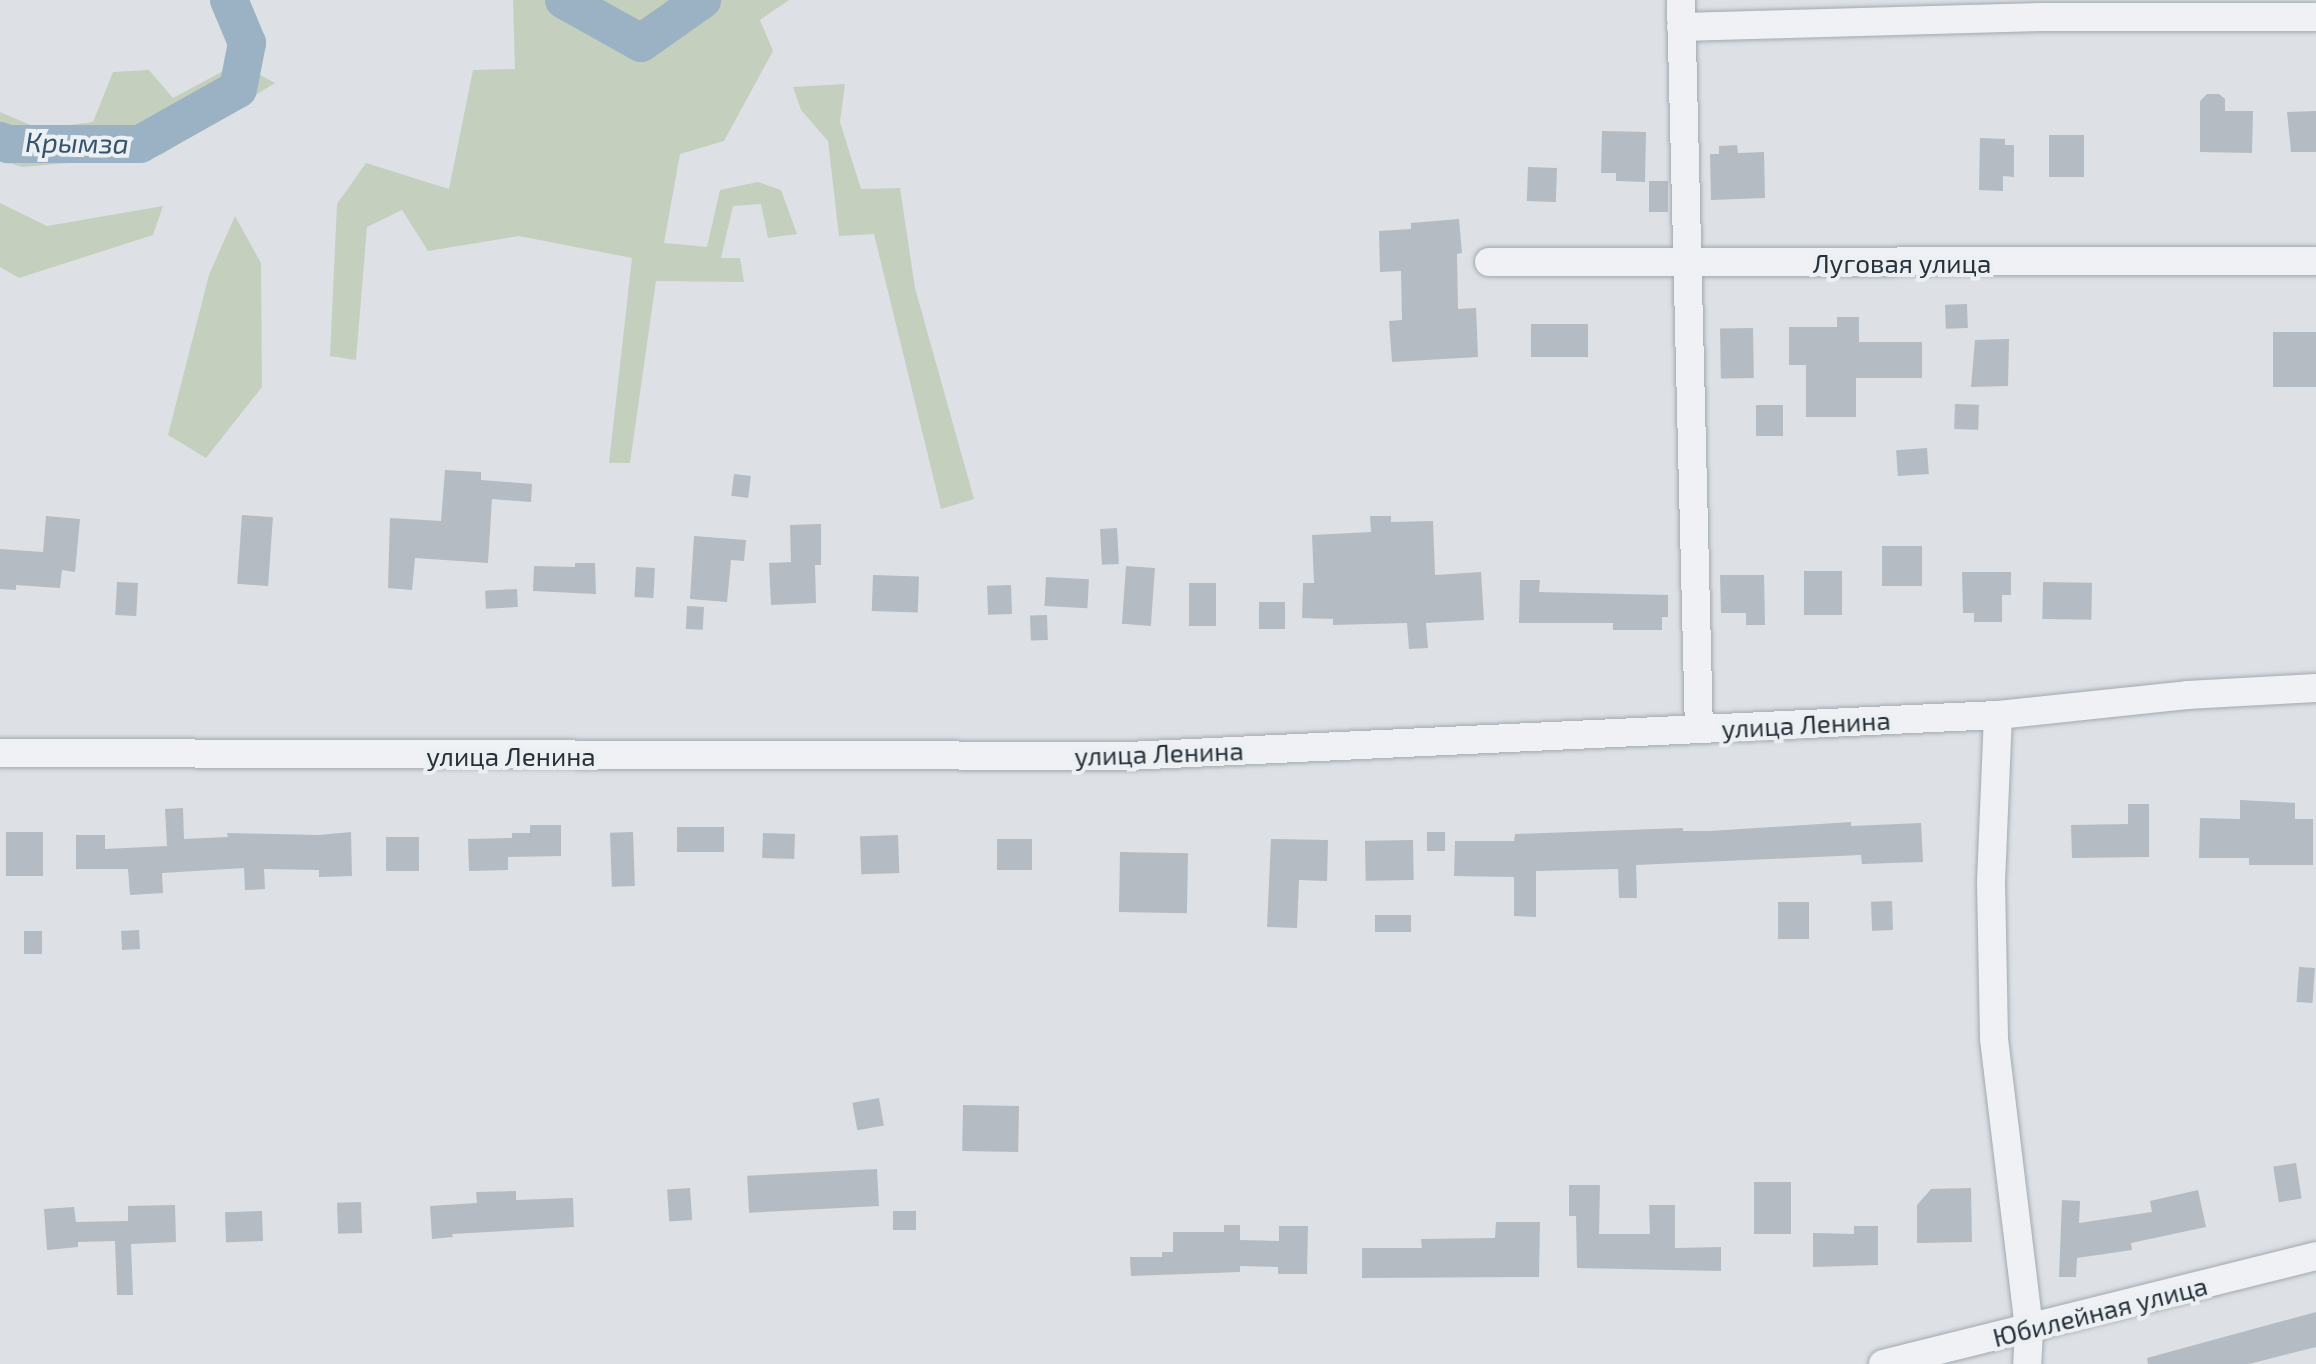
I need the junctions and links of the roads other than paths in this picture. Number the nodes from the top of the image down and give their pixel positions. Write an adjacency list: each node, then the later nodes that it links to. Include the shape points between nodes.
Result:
1 (1681, 14): 2 (street); 5 (street)
2 (2316, 17)
3 (2316, 261): 5 (street, Луговая улица)
4 (1489, 262): 5 (street, Луговая улица)
5 (1689, 263): 8 (street)
6 (2316, 688): 7 (street, улица Ленина)
7 (1998, 715): 8 (street, улица Ленина); 11 (street, via 1991,881 1994,1039)
8 (1699, 729): 9 (street, улица Ленина, via 1128,756)
9 (0, 753)
10 (2316, 1256): 11 (street, Юбилейная улица)
11 (2029, 1330): 12 (street, Юбилейная улица); 13 (street)
12 (1883, 1364)
13 (2027, 1364)

